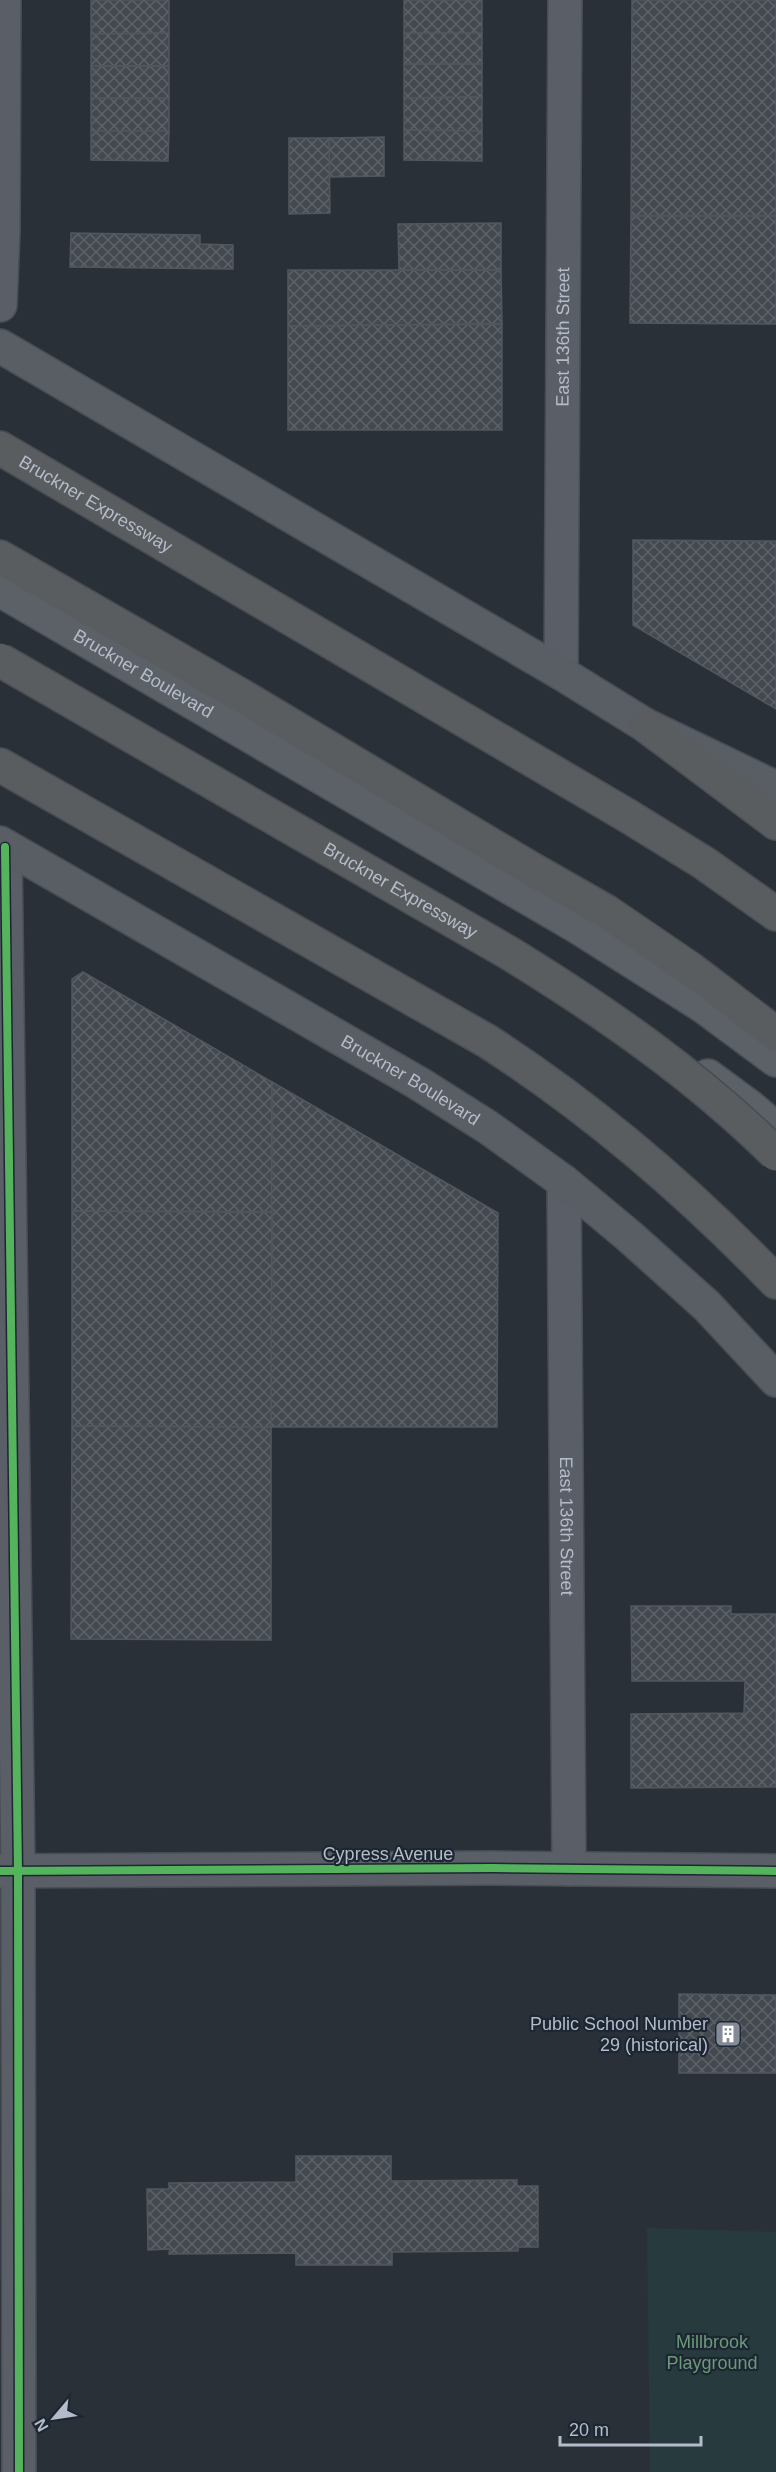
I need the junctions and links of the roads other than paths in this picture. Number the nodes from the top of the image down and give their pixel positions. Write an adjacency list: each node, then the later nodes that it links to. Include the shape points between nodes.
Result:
1 (4, 0): 3 (street)
2 (566, 0): 9 (street, East 136th Street)
3 (0, 305)
4 (0, 346): 9 (main road)
5 (0, 448): 15 (highway, Bruckner Expressway, via 628,816)
6 (0, 557): 16 (highway, via 608,912)
7 (0, 590): 17 (main road, Bruckner Boulevard, via 578,927 703,1006)
8 (0, 661): 18 (main road, via 510,946 636,1025); 19 (highway, Bruckner Expressway, bridge, via 581,997 704,1089)
9 (561, 673): 10 (main road)
10 (645, 724): 12 (main road); 13 (highway)
11 (0, 765): 21 (highway, via 476,1035 541,1076 662,1171)
12 (776, 788)
13 (776, 823)
14 (3, 845): 20 (main road, Bruckner Boulevard, via 418,1083); 24 (street)
15 (776, 914)
16 (776, 1034)
17 (776, 1060)
18 (776, 1129)
19 (776, 1154)
20 (564, 1182): 22 (main road, Bruckner Boulevard, via 707,1306); 23 (street, East 136th Street)
21 (776, 1282)
22 (776, 1380)
23 (569, 1869): 24 (street, Cypress Avenue); 25 (street, Cypress Avenue)
24 (9, 1871): 26 (street)
25 (776, 1871)
26 (19, 2472)

